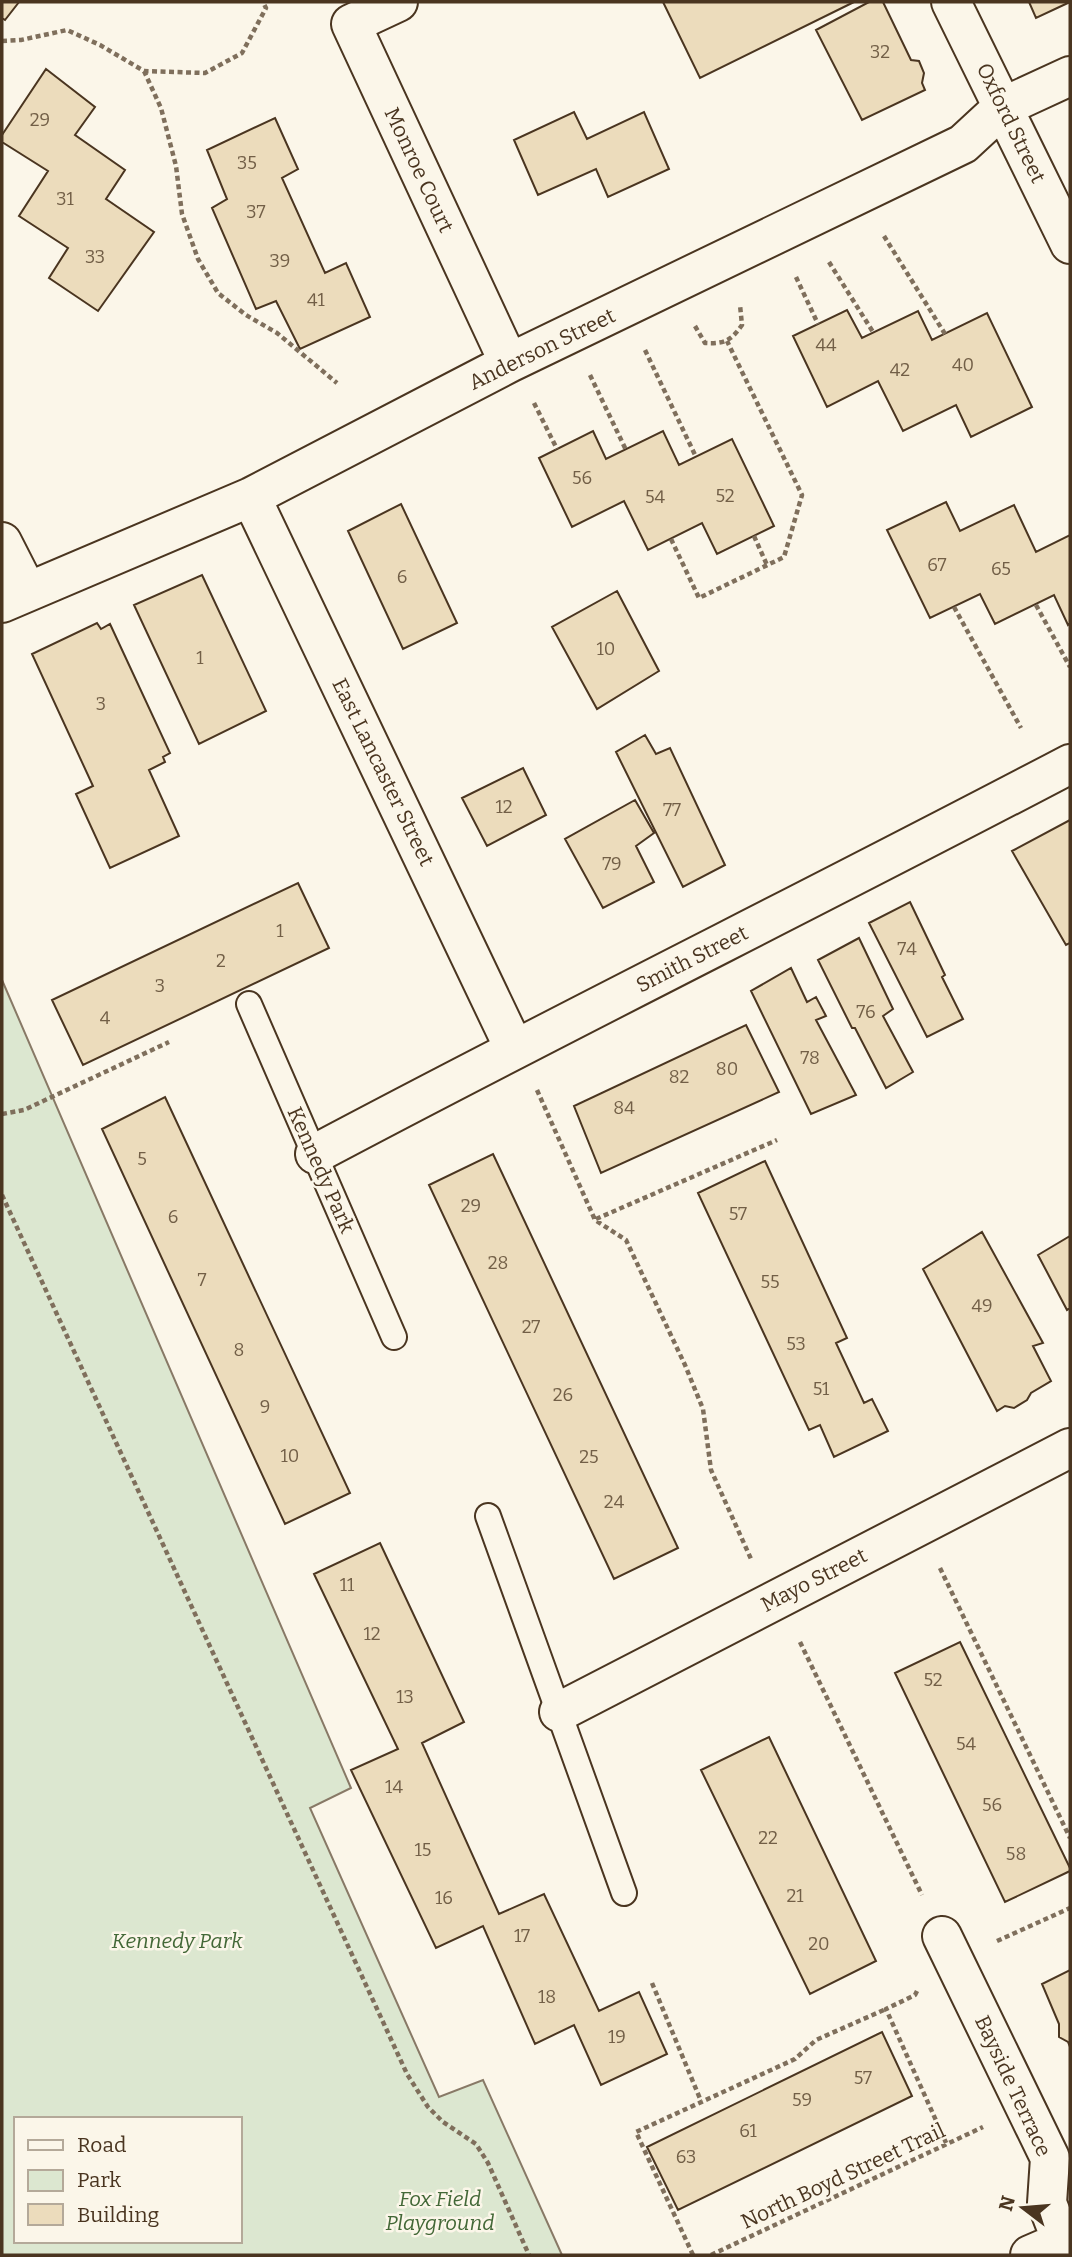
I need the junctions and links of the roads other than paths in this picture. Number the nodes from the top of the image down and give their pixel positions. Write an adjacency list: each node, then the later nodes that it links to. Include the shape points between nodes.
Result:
1 (398, 2): 6 (street, Monroe Court, via 351,24)
2 (951, 2): 4 (street, Oxford Street)
3 (1070, 76): 4 (street, Anderson Street)
4 (1003, 107): 5 (street, Oxford Street); 6 (street, Anderson Street, via 963,144)
5 (1070, 244)
6 (509, 363): 7 (street, Anderson Street)
7 (251, 497): 9 (street, Anderson Street); 12 (street, East Lancaster Street)
8 (2, 542): 9 (street)
9 (14, 597)
10 (1070, 764): 12 (street, Smith Street)
11 (249, 1004): 13 (lane, Kennedy Park)
12 (514, 1048): 13 (street, Smith Street)
13 (315, 1154): 14 (lane, Kennedy Park)
14 (394, 1337)
15 (1070, 1448): 17 (street, Mayo Street)
16 (488, 1516): 17 (lane)
17 (559, 1712): 18 (lane)
18 (624, 1893)
19 (942, 1936): 20 (street, Bayside Terrace)
20 (1060, 2153): 21 (street, Bayside Terrace, via 1047,2203)
21 (1052, 2251)

